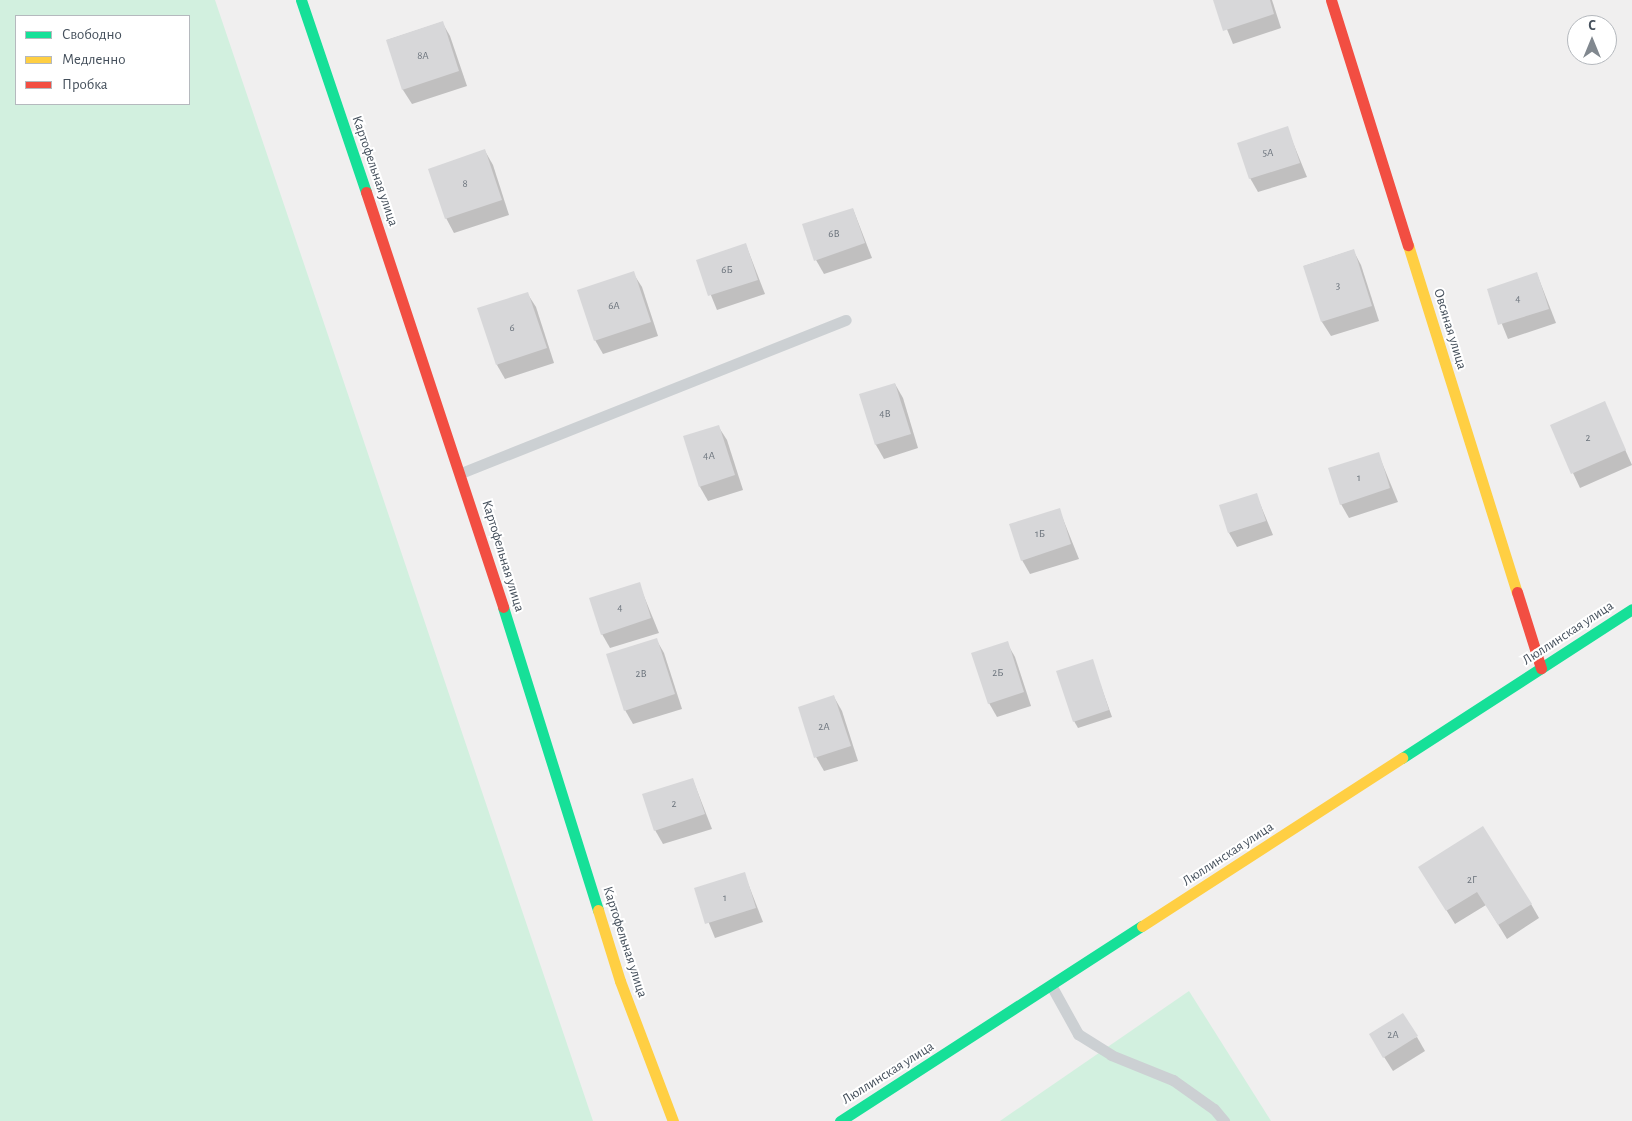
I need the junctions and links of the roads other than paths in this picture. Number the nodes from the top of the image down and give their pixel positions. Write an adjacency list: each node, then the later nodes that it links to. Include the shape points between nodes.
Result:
1 (301, 0): 4 (street, Картофельная улица)
2 (1331, 0): 6 (street, Овсяная улица)
3 (846, 320): 4 (lane)
4 (461, 473): 8 (street, Картофельная улица, via 620,981)
5 (1632, 609): 6 (street, Люллинская улица)
6 (1541, 668): 7 (street, Люллинская улица)
7 (1052, 987): 9 (street, Люллинская улица); 10 (lane, via 1078,1034 1111,1055 1173,1080 1214,1109)
8 (673, 1121)
9 (840, 1121)
10 (1224, 1121)

